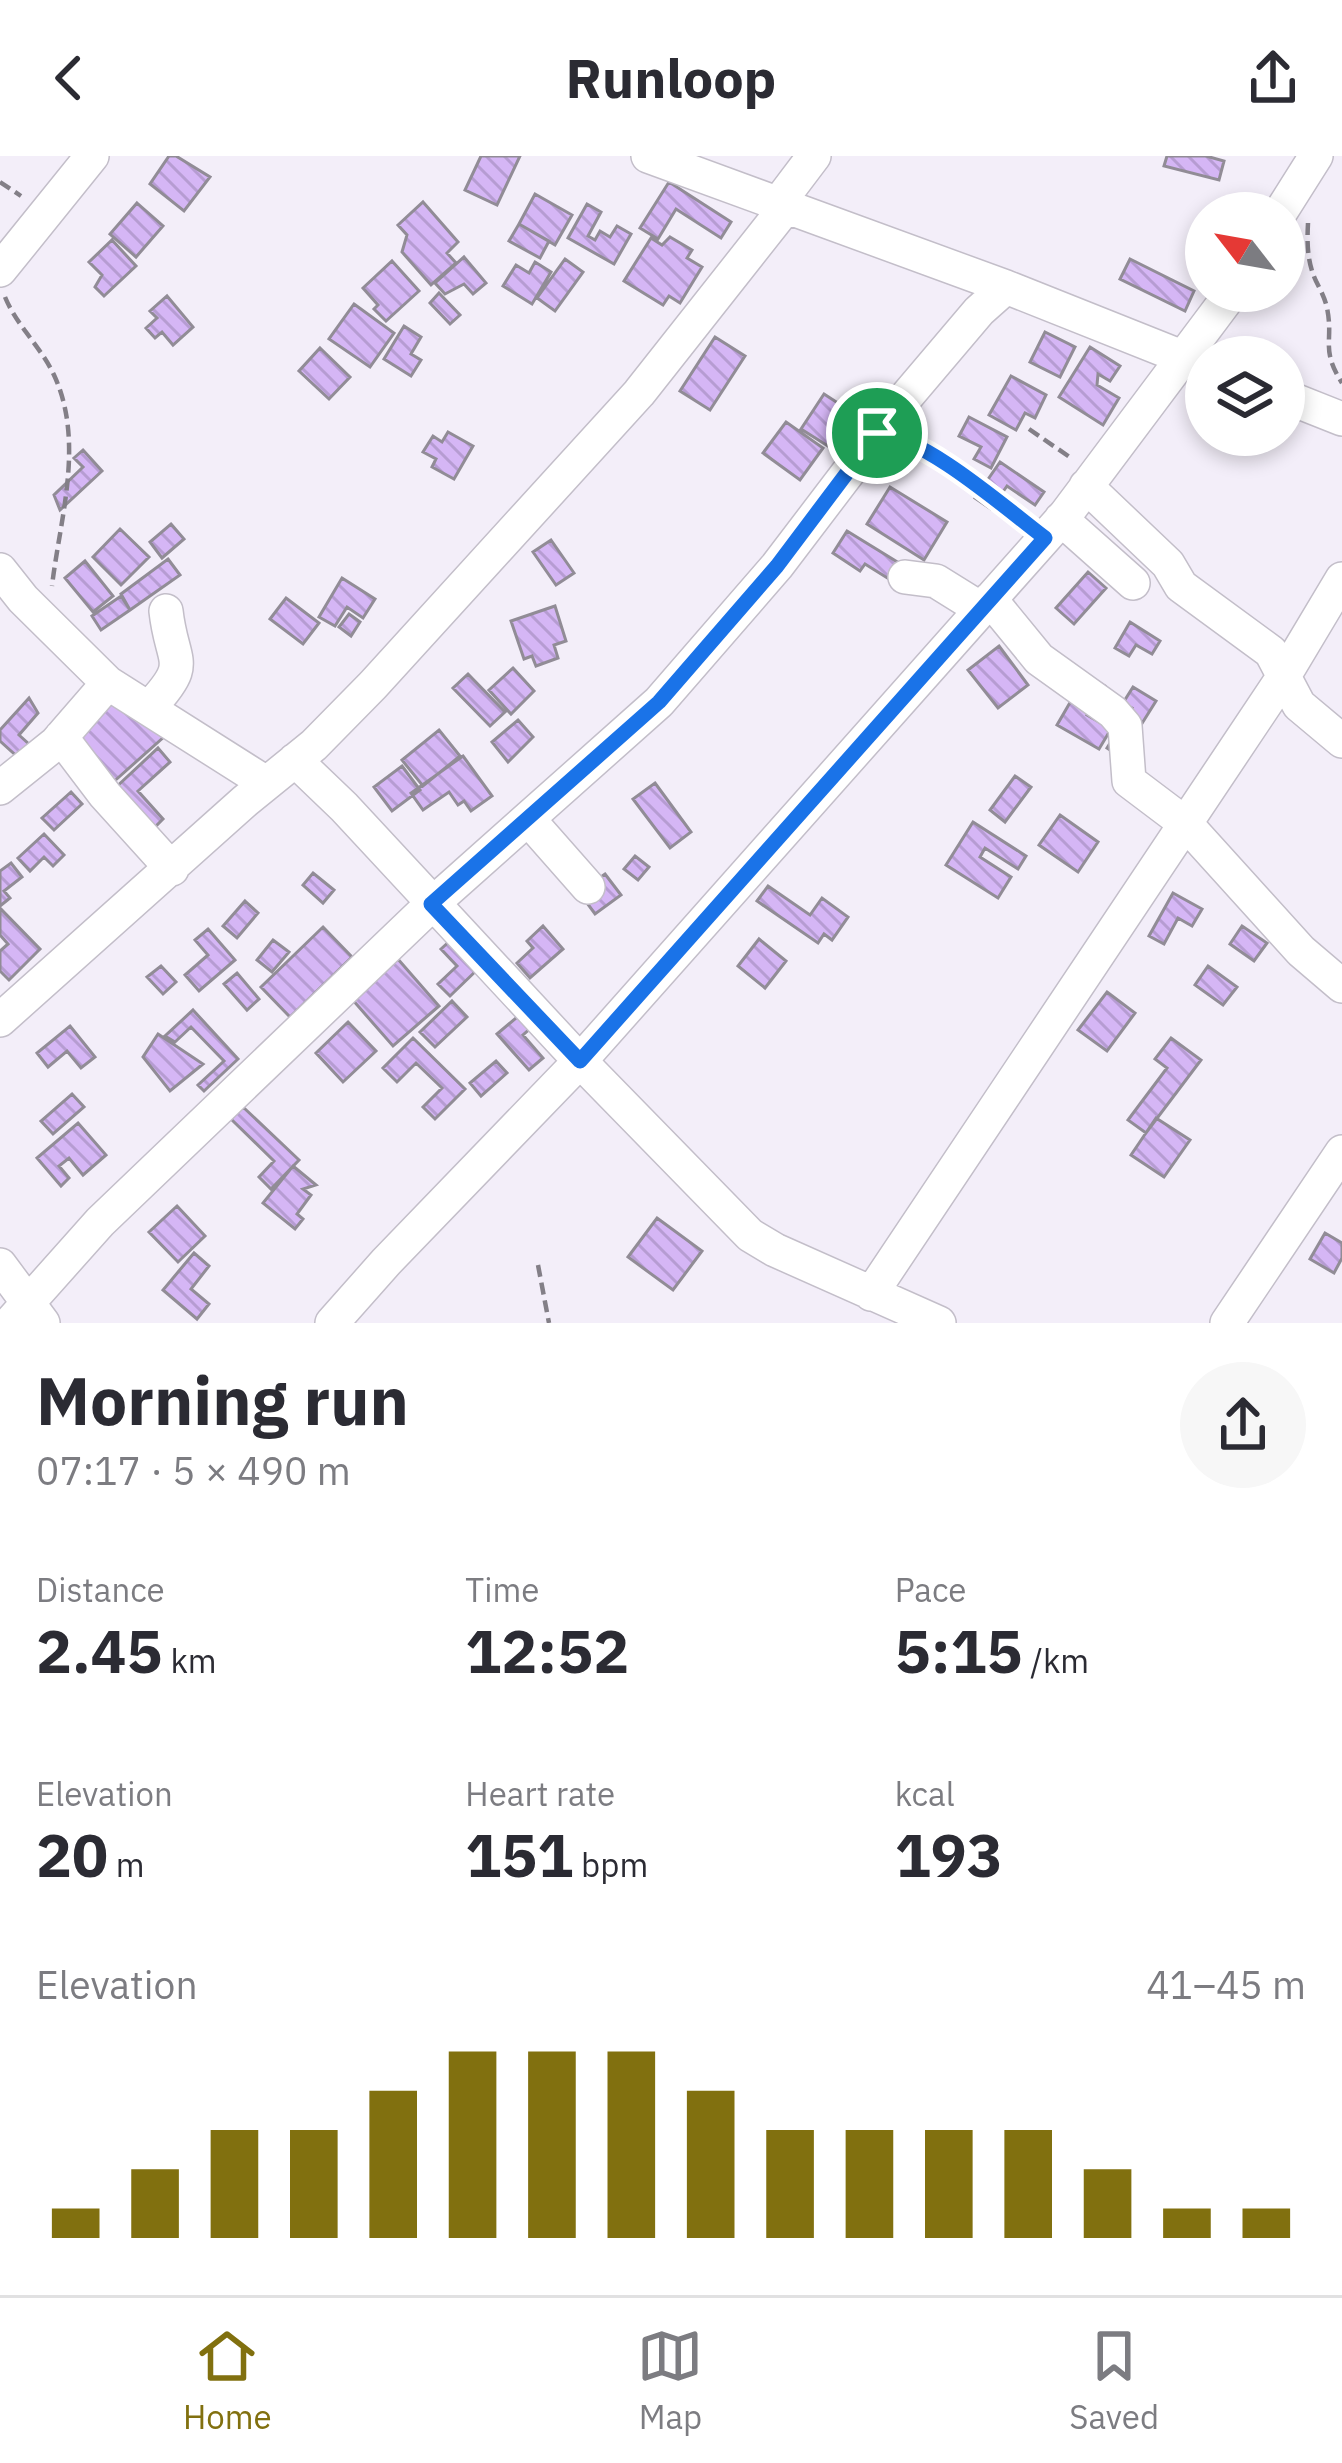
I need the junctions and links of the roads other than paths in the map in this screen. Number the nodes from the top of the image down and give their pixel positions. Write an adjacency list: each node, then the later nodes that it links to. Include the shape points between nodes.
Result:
1 (92, 156): 7 (street)
2 (648, 156): 6 (street)
3 (814, 156): 6 (street)
4 (1316, 156): 5 (street)
5 (1302, 192)
6 (781, 206): 8 (street); 26 (street, via 639,393)
7 (0, 270)
8 (1006, 287): 9 (street); 29 (street, via 877,433 722,633)
9 (1185, 358)
10 (1185, 373): 13 (street)
11 (1305, 405): 12 (street)
12 (1342, 419)
13 (1092, 480): 14 (street); 21 (street, via 1181,586 1270,652)
14 (1053, 529): 18 (street); 19 (street)
15 (0, 569): 22 (street)
16 (905, 577): 19 (street, via 936,581)
17 (1342, 579): 21 (street)
18 (1133, 583)
19 (986, 604): 30 (street, via 1039,659 1125,725 1129,781); 36 (street)
20 (166, 611): 23 (street, via 179,663)
21 (1285, 674): 25 (street, via 1299,706); 30 (street)
22 (108, 683): 23 (street); 24 (street)
23 (149, 708): 27 (street)
24 (61, 737): 28 (street); 31 (street)
25 (1342, 741)
26 (295, 760): 27 (street); 33 (street)
27 (266, 782): 31 (street)
28 (0, 788)
29 (529, 820): 32 (street); 33 (street)
30 (1186, 824): 34 (street); 39 (street)
31 (172, 869): 35 (street)
32 (588, 887)
33 (431, 904): 36 (street); 40 (street, via 100,1222)
34 (1342, 986)
35 (0, 1019)
36 (580, 1061): 39 (street, via 750,1235); 41 (street)
37 (1342, 1152): 43 (street)
38 (0, 1265): 40 (street)
39 (872, 1294): 42 (street)
40 (27, 1317)
41 (332, 1323)
42 (939, 1323)
43 (1227, 1323)

